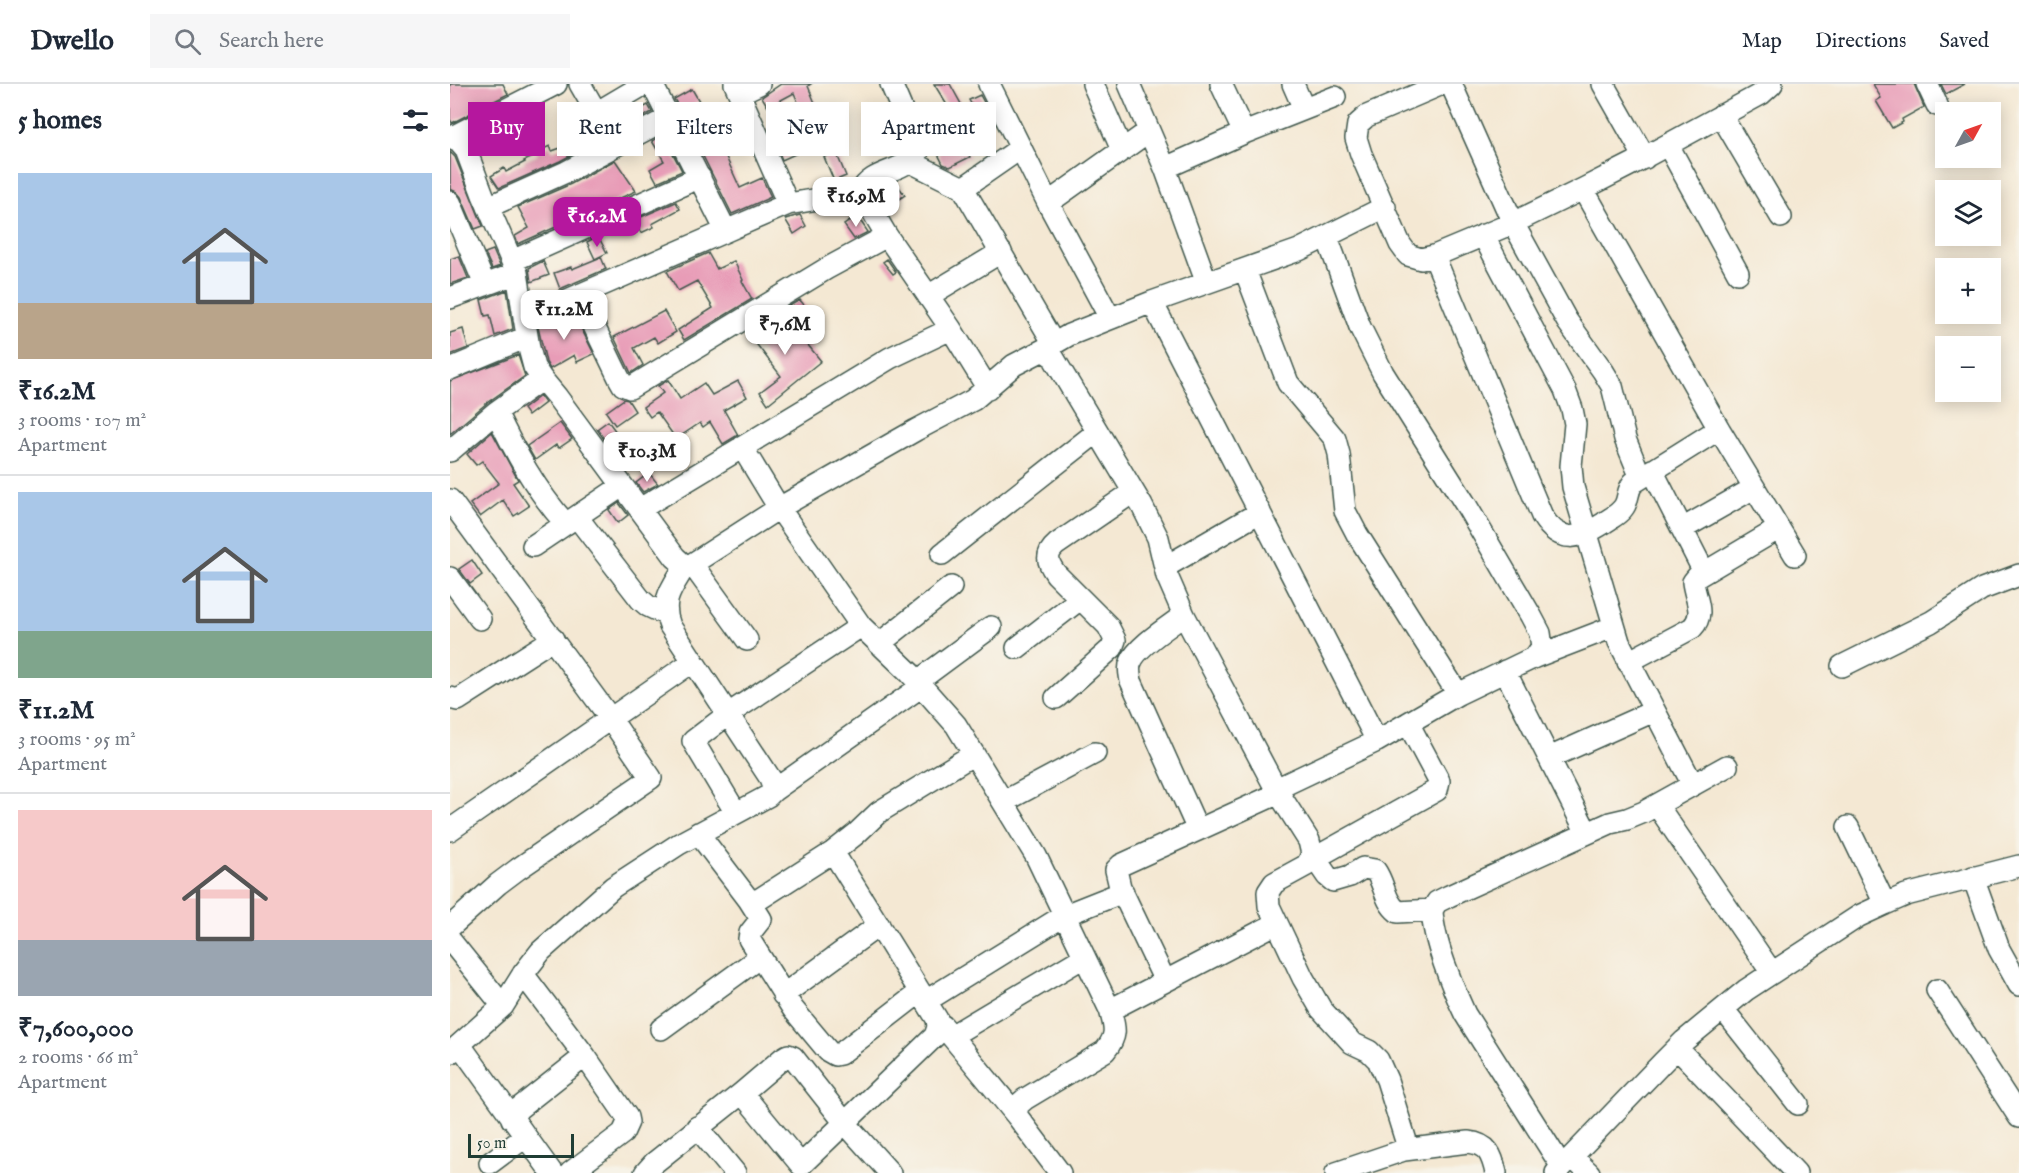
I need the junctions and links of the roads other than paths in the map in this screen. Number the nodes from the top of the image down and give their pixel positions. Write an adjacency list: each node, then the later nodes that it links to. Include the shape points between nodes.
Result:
1 (556, 84): 26 (street)
2 (580, 84): 3 (street, via 595,110 601,110)
3 (645, 84)
4 (652, 84): 19 (street)
5 (891, 84): 33 (street, via 917,145 918,152)
6 (989, 84): 29 (street)
7 (1093, 84): 30 (street)
8 (1130, 84): 24 (street)
9 (1221, 84): 25 (street)
10 (1293, 84): 21 (street)
11 (1442, 84): 18 (street)
12 (1451, 84): 45 (street)
13 (1603, 84): 32 (street)
14 (1772, 84): 22 (street)
15 (1927, 84): 20 (street)
16 (745, 87): 41 (street)
17 (1332, 91): 21 (street); 27 (street)
18 (1398, 92): 27 (street, via 1358,124)
19 (661, 102)
20 (1936, 102)
21 (1304, 109): 25 (street)
22 (1721, 115): 28 (street); 44 (street)
23 (655, 124): 42 (street, via 566,172)
24 (1149, 131): 30 (street); 34 (street)
25 (1244, 133): 34 (street)
26 (450, 138): 42 (street, via 466,150)
27 (1356, 138): 43 (street)
28 (1668, 145): 32 (street); 54 (street)
29 (1021, 148): 36 (street); 40 (street)
30 (1122, 150): 40 (street)
31 (689, 156): 35 (street)
32 (1645, 158): 37 (street)
33 (909, 161): 36 (street); 38 (street, via 870,181)
34 (1165, 168): 55 (street)
35 (700, 177): 46 (street); 52 (street)
36 (963, 188): 50 (street)
37 (1583, 189): 45 (street); 69 (street)
38 (861, 192): 41 (street); 48 (street)
39 (450, 202): 56 (street)
40 (1048, 203): 61 (street)
41 (788, 204): 46 (street)
42 (488, 207): 52 (street)
43 (1385, 207): 49 (street); 51 (street, via 1408,255 1421,259)
44 (1781, 217)
45 (1513, 223): 47 (street); 73 (street, via 1567,321 1612,386 1625,439)
46 (726, 231): 57 (street)
47 (1483, 235): 51 (street); 84 (street, via 1572,409 1573,487)
48 (887, 236): 57 (street, via 826,268 630,388 619,378); 58 (street)
49 (1327, 237): 53 (street); 107 (street, via 1360,327 1383,373 1540,633 1542,647)
50 (1001, 252): 58 (street); 64 (street)
51 (1434, 256): 84 (street, via 1542,516 1549,528 1563,536)
52 (514, 267): 56 (street); 62 (street)
53 (1245, 270): 55 (street); 113 (street, via 1288,383 1335,439 1346,511 1357,534)
54 (1738, 273)
55 (1206, 281): 60 (street)
56 (485, 285): 59 (street)
57 (579, 295): 62 (street)
58 (928, 296): 63 (street)
59 (450, 298)
60 (1152, 302): 61 (street); 80 (street)
61 (1110, 318): 64 (street)
62 (526, 328): 65 (street); 66 (street, via 534,367)
63 (951, 329): 67 (street); 71 (street, via 890,358)
64 (1048, 347): 67 (street, via 1014,365); 70 (street)
65 (450, 369)
66 (542, 379): 68 (street); 74 (street)
67 (988, 389): 78 (street)
68 (496, 412): 72 (street); 81 (street, via 546,500)
69 (1719, 429): 73 (street); 75 (street)
70 (1097, 432): 76 (street); 86 (street)
71 (742, 447): 78 (street); 79 (street)
72 (450, 451)
73 (1646, 474): 82 (street); 84 (street, via 1628,489 1621,511)
74 (622, 486): 79 (street); 81 (street)
75 (1754, 488): 82 (street); 83 (street)
76 (1133, 492): 89 (street, via 1158,538); 94 (street, via 1051,549 1049,565)
77 (450, 500): 102 (street)
78 (779, 508): 88 (street); 98 (street)
79 (640, 509): 88 (street, via 675,557)
80 (1260, 512): 89 (street); 120 (street)
81 (572, 521): 85 (street); 95 (street, via 641,600)
82 (1682, 529): 90 (street)
83 (1778, 530): 87 (street); 90 (street)
84 (1586, 534): 100 (street)
85 (533, 546)
86 (942, 555)
87 (1795, 555)
88 (689, 565): 95 (street, via 668,595); 103 (street)
89 (1165, 567): 96 (street)
90 (1704, 572): 109 (street, via 1693,582 1698,622)
91 (2019, 575): 110 (street, via 1982,589 1931,622)
92 (450, 578): 97 (street)
93 (951, 587): 104 (street)
94 (1080, 599): 101 (street); 105 (street)
95 (665, 614): 108 (street)
96 (1184, 615): 106 (street); 127 (street)
97 (480, 619)
98 (861, 626): 104 (street); 117 (street)
99 (991, 627): 112 (street)
100 (1613, 627): 107 (street); 109 (street)
101 (1112, 632): 106 (street); 115 (street, via 1112,648)
102 (552, 639): 114 (street, via 458,700); 118 (street)
103 (747, 640)
104 (879, 644): 112 (street)
105 (1017, 648)
106 (1139, 651): 133 (street, via 1131,660 1131,681)
107 (1535, 657): 111 (street)
108 (692, 662): 117 (street); 118 (street)
109 (1628, 662): 116 (street)
110 (1842, 666)
111 (1505, 671): 113 (street); 123 (street)
112 (920, 683): 122 (street, via 956,725); 126 (street)
113 (1458, 694): 119 (street)
114 (450, 698)
115 (1056, 698)
116 (1654, 711): 123 (street); 125 (street)
117 (727, 715): 126 (street, via 770,778); 130 (street, via 693,741)
118 (610, 718): 132 (street); 147 (street, via 651,778 511,874)
119 (1408, 723): 120 (street); 137 (street, via 1439,781 1437,790)
120 (1377, 741): 127 (street)
121 (1095, 753): 128 (street)
122 (974, 754): 128 (street); 136 (street, via 879,812)
123 (1549, 758): 135 (street)
124 (1727, 766): 125 (street)
125 (1693, 785): 129 (street)
126 (773, 791): 130 (street)
127 (1278, 791): 133 (street); 137 (street, via 1309,841)
128 (1003, 802): 144 (street)
129 (1658, 805): 135 (street); 151 (street)
130 (736, 813): 134 (street)
131 (1848, 827): 142 (street)
132 (450, 830)
133 (1198, 830): 140 (street, via 1121,865 1116,870)
134 (698, 833): 141 (street); 152 (street, via 613,887 542,951)
135 (1587, 833): 143 (street, via 1449,896)
136 (833, 852): 141 (street, via 758,900); 146 (street)
137 (1313, 856): 143 (street, via 1333,881 1363,868 1375,870 1387,901 1398,912); 145 (street, via 1307,865 1274,883 1268,892)
138 (2019, 866): 139 (street)
139 (1973, 877): 142 (street); 154 (street, via 1999,949)
140 (1123, 892): 144 (street); 153 (street)
141 (749, 900): 149 (street, via 761,916 749,936)
142 (1885, 904): 151 (street, via 1858,916)
143 (1432, 910): 177 (street, via 1442,954 1465,1014)
144 (1065, 915): 150 (street); 157 (street)
145 (1277, 923): 153 (street); 175 (street, via 1321,1009 1352,1043 1378,1060 1406,1141)
146 (879, 926): 156 (street); 157 (street)
147 (450, 927)
148 (450, 940): 158 (street)
149 (760, 957): 156 (street); 162 (street)
150 (1084, 957): 160 (street); 163 (street)
151 (1772, 973): 159 (street)
152 (523, 974): 158 (street); 166 (street)
153 (1165, 981): 160 (street)
154 (2019, 985)
155 (1937, 990): 170 (street)
156 (783, 995): 157 (street, via 835,1055)
157 (923, 996): 161 (street)
158 (503, 1006): 165 (street)
159 (1723, 1009): 164 (street); 168 (street)
160 (1110, 1010): 169 (street, via 1115,1029 1113,1041 1105,1051 1025,1099 1017,1106)
161 (937, 1019): 163 (street); 172 (street, via 935,1036)
162 (661, 1029)
163 (951, 1036): 169 (street)
164 (1677, 1048): 177 (street); 188 (street)
165 (455, 1049): 171 (street)
166 (585, 1056): 171 (street, via 518,1109); 180 (street, via 628,1122 623,1133)
167 (742, 1093): 172 (street, via 788,1055); 173 (street); 178 (street)
168 (1798, 1104)
169 (1017, 1116): 184 (street)
170 (2019, 1117)
171 (512, 1119): 174 (street)
172 (845, 1123): 178 (street); 183 (street)
173 (697, 1127): 181 (street); 182 (street)
174 (525, 1137): 176 (street); 179 (street)
175 (1404, 1150): 185 (street); 186 (street, via 1478,1143 1492,1158)
176 (490, 1163)
177 (1563, 1165): 187 (street)
178 (805, 1169)
179 (552, 1173)
180 (570, 1173)
181 (645, 1173)
182 (735, 1173)
183 (890, 1173)
184 (1060, 1173)
185 (1336, 1173)
186 (1496, 1173)
187 (1588, 1173)
188 (1796, 1173)

